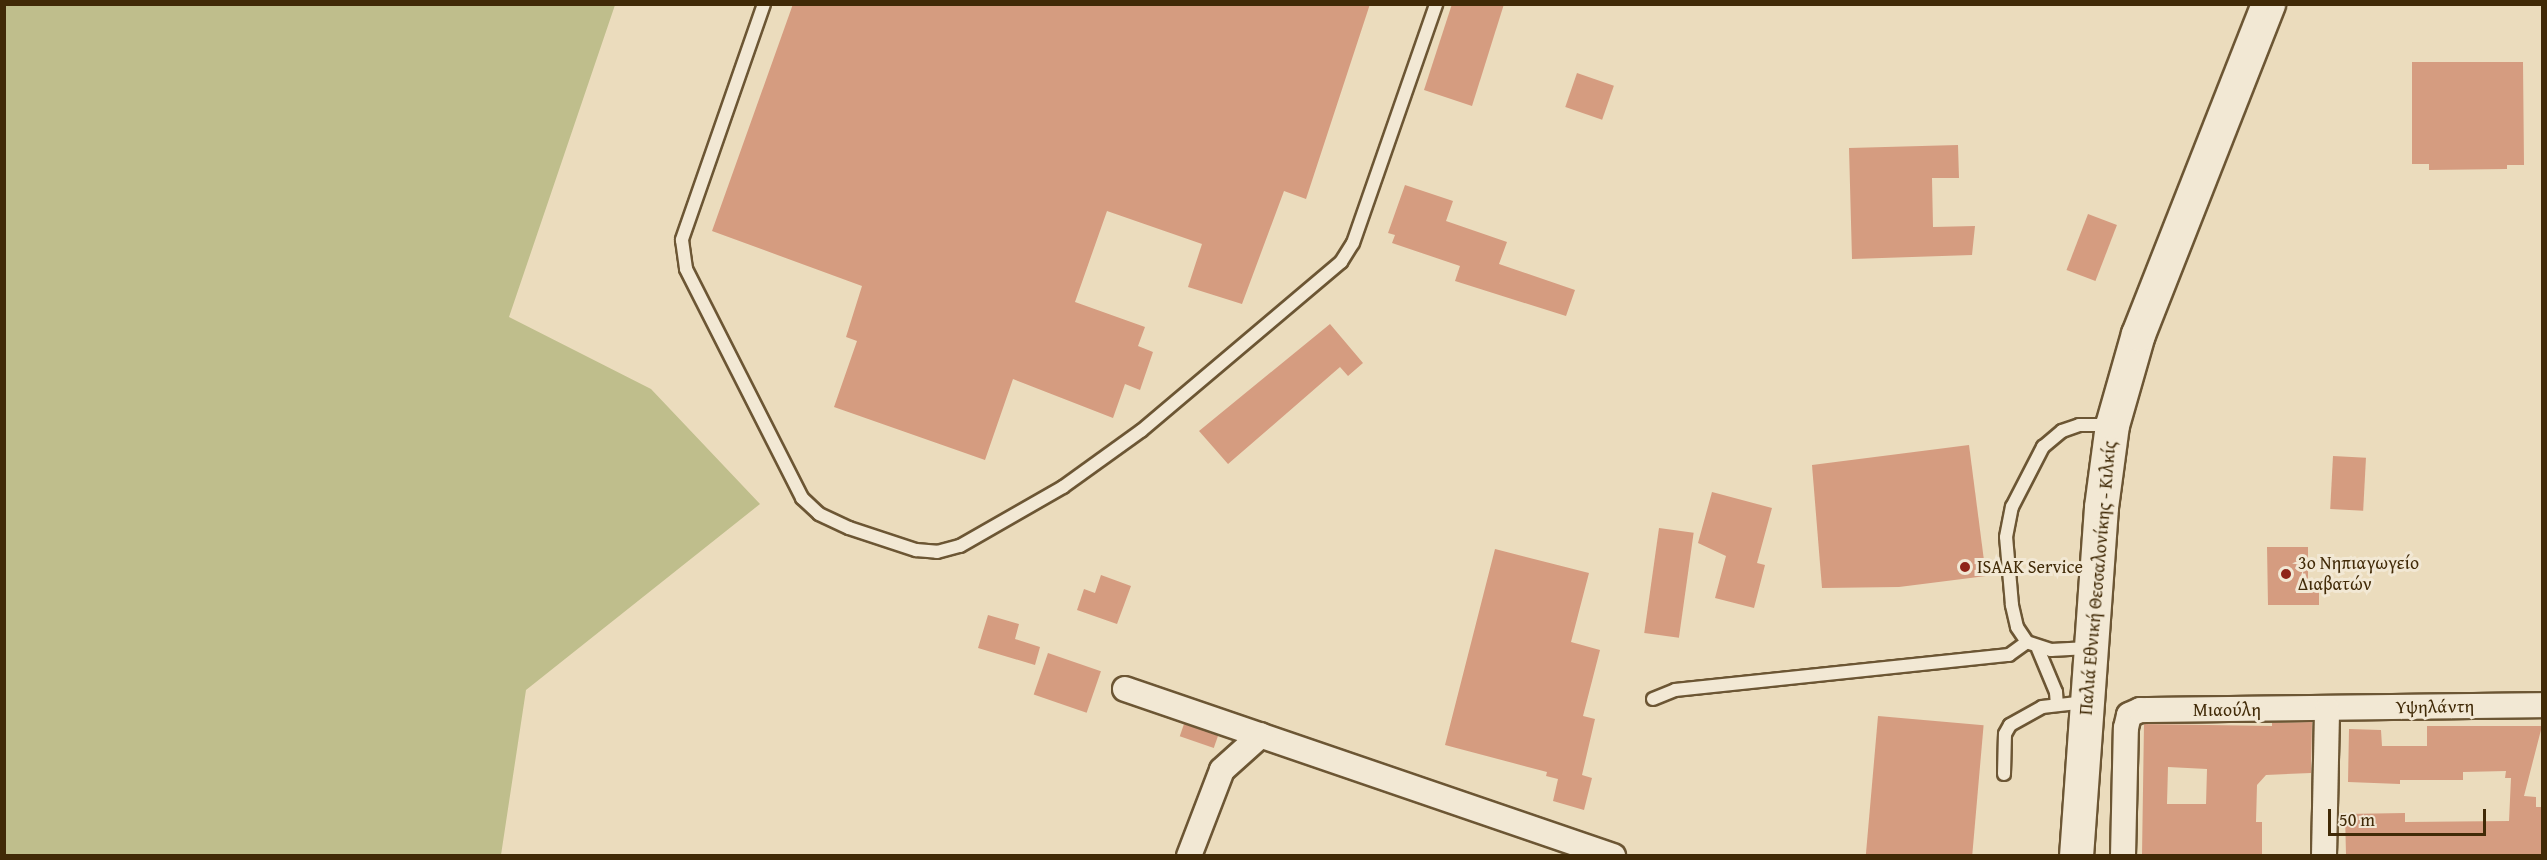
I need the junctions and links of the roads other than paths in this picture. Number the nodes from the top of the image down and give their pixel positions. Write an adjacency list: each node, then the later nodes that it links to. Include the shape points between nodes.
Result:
1 (764, 4): 2 (lane, via 682,240 686,269 802,498 819,514 849,528 937,552 960,546 1080,474 1141,430 1341,262 1353,243)
2 (1436, 4)
3 (2268, 4): 4 (main road, Παλιά Εθνική Θεσσαλονίκης - Κιλκίς, via 2138,334)
4 (2112, 425): 5 (lane, via 2079,425 2043,447 2012,507 2006,537 2012,605 2017,627); 6 (main road, Παλιά Εθνική Θεσσαλονίκης - Κιλκίς, via 2104,478)
5 (2033, 646): 6 (lane); 8 (lane, via 2008,654 1675,690); 9 (lane, via 2056,692)
6 (2093, 647): 9 (main road, Παλιά Εθνική Θεσσαλονίκης - Κιλκίς)
7 (1125, 689): 12 (street)
8 (1653, 699)
9 (2072, 704): 13 (lane, via 2031,711 2010,725 2005,734); 16 (main road, Παλιά Εθνική Θεσσαλονίκης - Κιλκίς)
10 (2542, 705): 11 (street, Υψηλάντη)
11 (2327, 709): 17 (street, Μιαούλη, via 2140,710 2129,715); 18 (street)
12 (1261, 735): 14 (street, via 1222,770); 15 (street)
13 (2004, 774)
14 (1189, 855)
15 (1613, 855)
16 (2076, 855)
17 (2123, 855)
18 (2324, 855)

